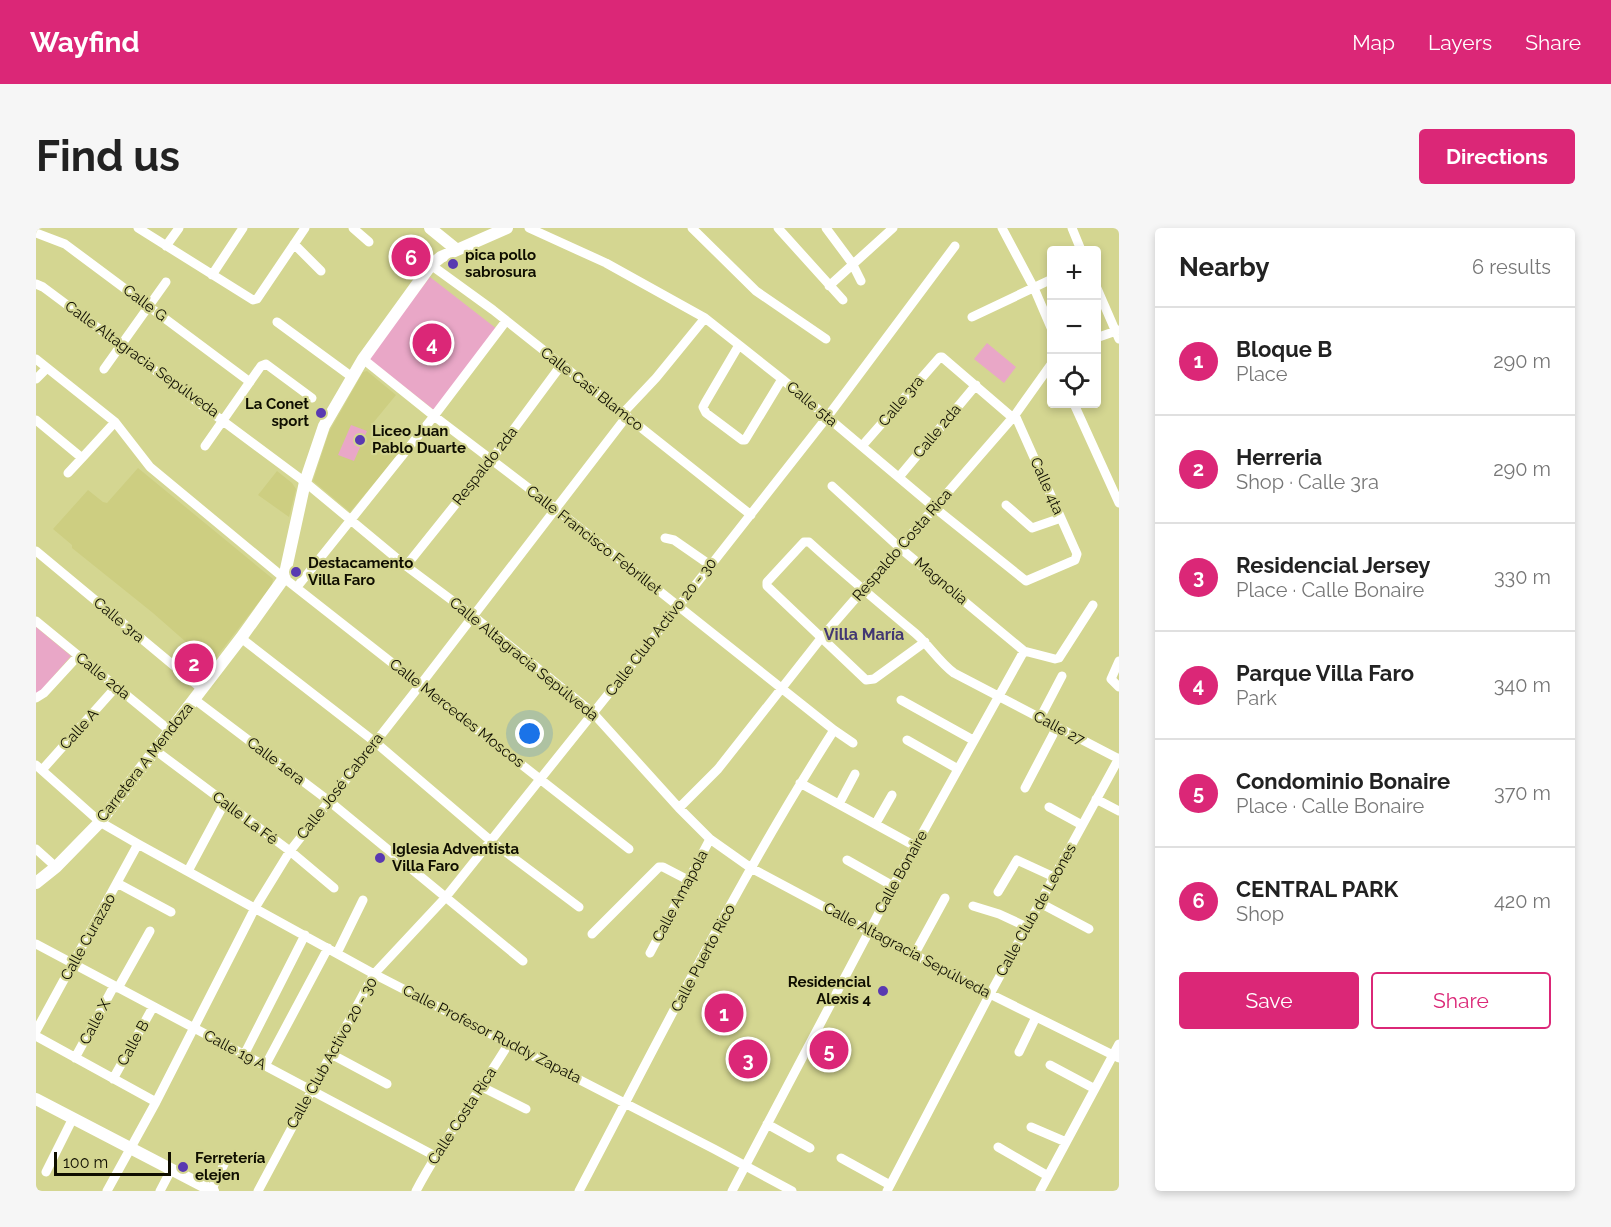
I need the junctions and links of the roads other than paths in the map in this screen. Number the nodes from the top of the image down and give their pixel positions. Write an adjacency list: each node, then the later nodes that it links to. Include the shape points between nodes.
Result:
1 (138, 228): 18 (street)
2 (179, 228): 18 (street)
3 (243, 228): 25 (street)
4 (304, 228): 17 (street)
5 (353, 228): 16 (street)
6 (430, 228): 21 (street)
7 (507, 228): 21 (street, Carretera A Mendoza)
8 (529, 228): 36 (street, Calle 5ta, via 606,262)
9 (692, 228): 42 (street, via 756,291)
10 (778, 228): 30 (street)
11 (826, 228): 22 (street)
12 (1002, 228): 31 (street)
13 (1072, 228): 20 (street)
14 (889, 229): 22 (street)
15 (36, 233): 34 (street, Calle G, via 65,244)
16 (369, 242)
17 (294, 244): 24 (street); 25 (street, via 255,300)
18 (166, 246): 25 (street)
19 (955, 246): 59 (street, Calle Club Activo 20 - 30)
20 (1079, 246)
21 (457, 250): 23 (street, Carretera A Mendoza)
22 (852, 263): 26 (street); 30 (street)
23 (431, 265): 38 (street, Calle Casi Blamco); 46 (street, Carretera A Mendoza)
24 (321, 271)
25 (212, 275)
26 (861, 281)
27 (166, 282): 34 (street)
28 (1047, 282): 31 (street)
29 (36, 284): 43 (street, Calle Altagracia Sepúlveda)
30 (829, 286): 33 (street)
31 (1034, 288): 35 (street); 37 (street)
32 (1101, 297): 40 (street)
33 (843, 300)
34 (150, 306): 43 (street); 54 (street, Calle G)
35 (972, 317)
36 (705, 318): 44 (street, Calle 5ta); 58 (street, Calle José Cabrera)
37 (1047, 318)
38 (506, 321): 47 (street, Calle Casi Blamco); 61 (street)
39 (277, 322): 51 (street)
40 (1118, 333): 41 (street)
41 (1101, 337)
42 (826, 339)
43 (121, 345): 49 (street); 63 (street, Calle Altagracia Sepúlveda)
44 (739, 345): 53 (street, Calle 5ta); 53 (street, via 704,407 706,413 745,440)
45 (36, 359): 48 (street, Calle Mercedes Moscos)
46 (363, 359): 51 (street, Carretera A Mendoza); 61 (street, Calle Francisco Febrillet)
47 (562, 364): 58 (street, Calle Casi Blamco); 68 (street, Respaldo 2da)
48 (47, 368): 52 (street); 64 (street, Calle Mercedes Moscos)
49 (104, 369)
50 (1047, 370): 60 (street, Respaldo Costa Rica)
51 (352, 377): 71 (street, Carretera A Mendoza, via 324,426)
52 (36, 379)
53 (782, 379): 59 (street, Calle 5ta)
54 (250, 382): 56 (street, via 266,364); 63 (street)
55 (976, 385): 60 (street); 66 (street, Calle 3ra, via 940,357); 70 (street, Calle 2da)
56 (312, 398)
57 (1076, 408): 73 (street)
58 (625, 415): 76 (street, Calle José Cabrera); 77 (street, Calle Casi Blamco)
59 (828, 416): 66 (street, Calle 5ta); 77 (street, Calle Club Activo 20 - 30)
60 (1014, 416): 75 (street, Respaldo Costa Rica); 78 (street, Calle 4ta)
61 (434, 417): 68 (street, Calle Francisco Febrillet); 79 (street)
62 (36, 420): 67 (street)
63 (224, 420): 65 (street); 71 (street, Calle Altagracia Sepúlveda)
64 (115, 422): 67 (street); 86 (street, Calle Mercedes Moscos, via 150,467)
65 (205, 446)
66 (862, 446): 70 (street, Calle 5ta)
67 (82, 458): 69 (street)
68 (491, 460): 76 (street, Calle Francisco Febrillet); 85 (street, Respaldo 2da)
69 (68, 473)
70 (899, 477): 75 (street, Calle 5ta)
71 (305, 482): 79 (street, Calle Altagracia Sepúlveda); 86 (street, Carretera A Mendoza)
72 (832, 486): 81 (street, Magnolia)
73 (1119, 503)
74 (1006, 505): 78 (street, via 1032,528)
75 (935, 508): 81 (street, Respaldo Costa Rica); 83 (street, Calle 5ta, via 1026,581)
76 (556, 509): 90 (street, Calle Francisco Febrillet); 91 (street, Calle José Cabrera)
77 (751, 515): 84 (street, Calle Club Activo 20 - 30)
78 (1061, 518): 83 (street, Calle 4ta)
79 (351, 521): 85 (street, Calle Altagracia Sepúlveda); 87 (street)
80 (665, 538): 84 (street)
81 (900, 548): 88 (street, Respaldo Costa Rica); 96 (street, Magnolia)
82 (36, 551): 104 (street, Calle 3ra)
83 (1077, 558)
84 (710, 565): 90 (street, Calle Club Activo 20 - 30)
85 (406, 566): 91 (street, Calle Altagracia Sepúlveda)
86 (284, 578): 87 (street, Calle Mercedes Moscos); 94 (street, Carretera A Mendoza)
87 (297, 587): 100 (street, Calle Mercedes Moscos)
88 (862, 591): 93 (street, Respaldo Costa Rica); 93 (street, Calle 27, via 806,541 766,584); 95 (street, Calle 27)
89 (1093, 605): 96 (street, via 1059,658)
90 (678, 607): 103 (street, Calle Francisco Febrillet); 109 (street, Calle Club Activo 20 - 30)
91 (473, 616): 100 (street, Calle José Cabrera); 109 (street, Calle Altagracia Sepúlveda)
92 (36, 621): 97 (street, Calle 2da)
93 (822, 637): 95 (street, via 871,681); 103 (street, Respaldo Costa Rica)
94 (241, 638): 104 (street, Carretera A Mendoza); 116 (street)
95 (925, 642): 105 (street, Calle 27, via 954,673)
96 (1024, 651): 105 (street, Calle Bonaire)
97 (78, 656): 101 (street, Calle 2da); 106 (street)
98 (1119, 661): 102 (street, via 1111,680)
99 (1062, 676): 110 (street)
100 (421, 684): 116 (street, Calle José Cabrera); 123 (street, Calle Mercedes Moscos)
101 (116, 687): 112 (street, Calle 2da); 120 (street, Calle A)
102 (1119, 687)
103 (781, 688): 113 (street, Calle Francisco Febrillet); 132 (street, Respaldo Costa Rica, via 718,770)
104 (202, 689): 107 (street, Carretera A Mendoza)
105 (999, 696): 110 (street, Calle 27); 115 (street, Calle Bonaire)
106 (36, 698)
107 (194, 699): 112 (street, Carretera A Mendoza); 128 (street, Calle 1era)
108 (901, 700): 115 (street)
109 (593, 713): 123 (street, Calle Club Activo 20 - 30); 132 (street, Calle Altagracia Sepúlveda)
110 (1040, 718): 111 (street, Calle 27)
111 (1057, 727): 119 (street, Calle 27); 125 (street)
112 (170, 730): 118 (street, Carretera A Mendoza)
113 (834, 730): 117 (street, Calle Francisco Febrillet); 124 (street, Calle Puerto Rico)
114 (907, 740): 121 (street)
115 (973, 740): 121 (street, Calle Bonaire)
116 (375, 742): 128 (street, Calle José Cabrera); 138 (street)
117 (854, 743)
118 (155, 750): 129 (street, Calle La Fé); 134 (street, Carretera A Mendoza)
119 (1119, 758): 127 (street, Calle Club de Leones)
120 (39, 768): 134 (street)
121 (958, 769): 140 (street, Calle Bonaire)
122 (855, 774): 130 (street)
123 (539, 779): 138 (street, Calle Club Activo 20 - 30); 142 (street, Calle Mercedes Moscos)
124 (800, 783): 130 (street); 146 (street, Calle Puerto Rico)
125 (1025, 788)
126 (892, 795): 135 (street)
127 (1096, 800): 133 (street); 136 (street, Calle Club de Leones)
128 (329, 801): 143 (street, Calle José Cabrera); 155 (street, Calle 1era)
129 (225, 802): 143 (street, Calle La Fé); 147 (street)
130 (839, 804): 135 (street)
131 (1048, 807): 136 (street)
132 (679, 808): 137 (street, Calle Altagracia Sepúlveda)
133 (1119, 811)
134 (100, 822): 139 (street, Calle Profesor Ruddy Zapata); 145 (street, Carretera A Mendoza)
135 (876, 823): 140 (street)
136 (1083, 825): 148 (street, Calle Club de Leones)
137 (710, 839): 146 (street, Calle Altagracia Sepúlveda); 149 (street, Calle Amapola)
138 (491, 841): 155 (street, Calle Club Activo 20 - 30); 160 (street)
139 (138, 844): 147 (street, Calle Profesor Ruddy Zapata); 151 (street, Calle Curazao)
140 (915, 846): 152 (street, Calle Bonaire)
141 (36, 849): 145 (street)
142 (629, 849)
143 (290, 850): 153 (street, Calle La Fé); 161 (street, Calle José Cabrera)
144 (847, 860): 152 (street)
145 (56, 867): 150 (street, Carretera A Mendoza)
146 (752, 868): 166 (street, Calle Altagracia Sepúlveda); 199 (street, Calle Puerto Rico)
147 (188, 871): 161 (street, Calle Profesor Ruddy Zapata)
148 (1054, 877): 154 (street, via 1017,860); 158 (street, Calle Club de Leones)
149 (688, 880): 167 (street, via 659,867); 171 (street, Calle Amapola)
150 (36, 883)
151 (117, 883): 162 (street); 174 (street, Calle Curazao)
152 (893, 886): 166 (street, Calle Bonaire)
153 (334, 888)
154 (998, 892)
155 (445, 898): 173 (street, Calle 1era); 175 (street, Calle Club Activo 20 - 30)
156 (945, 898): 172 (street)
157 (363, 900): 170 (street)
158 (1040, 903): 163 (street, Calle Club de Leones); 164 (street)
159 (974, 906): 163 (street)
160 (579, 907)
161 (255, 908): 168 (street, Calle Profesor Ruddy Zapata); 180 (street, Calle José Cabrera)
162 (171, 912)
163 (1027, 927): 177 (street, Calle Club de Leones)
164 (1089, 929)
165 (150, 931): 176 (street, Calle X)
166 (869, 931): 172 (street, Calle Altagracia Sepúlveda); 202 (street, Calle Bonaire)
167 (592, 934)
168 (305, 935): 170 (street, Calle Profesor Ruddy Zapata); 187 (street)
169 (36, 946): 174 (street, Calle 19 A)
170 (333, 951): 175 (street, Calle Profesor Ruddy Zapata); 191 (street)
171 (650, 953)
172 (914, 955): 177 (street, Calle Altagracia Sepúlveda)
173 (523, 961)
174 (74, 963): 176 (street, Calle 19 A); 181 (street, Calle Curazao)
175 (374, 974): 183 (street, Calle Profesor Ruddy Zapata); 186 (street, Calle Club Activo 20 - 30)
176 (116, 987): 178 (street, Calle 19 A); 189 (street, Calle X)
177 (990, 994): 179 (street, Calle Altagracia Sepúlveda); 215 (street, Calle Club de Leones)
178 (153, 1007): 180 (street, Calle 19 A); 192 (street, Calle B)
179 (1036, 1017): 185 (street); 188 (street, Calle Altagracia Sepúlveda)
180 (194, 1027): 187 (street, Calle 19 A); 198 (street, Calle José Cabrera)
181 (36, 1031)
182 (36, 1036): 189 (street)
183 (509, 1042): 194 (street, Calle Costa Rica); 199 (street, Calle Profesor Ruddy Zapata)
184 (1119, 1044): 188 (street)
185 (1019, 1052)
186 (331, 1054): 193 (street); 196 (street, Calle Club Activo 20 - 30)
187 (244, 1055): 191 (street, Calle 19 A)
188 (1116, 1056): 195 (street)
189 (75, 1058): 192 (street)
190 (1050, 1065): 195 (street)
191 (265, 1066): 196 (street, Calle 19 A)
192 (113, 1079): 198 (street)
193 (387, 1084)
194 (482, 1087): 200 (street); 208 (street, Calle Costa Rica)
195 (1095, 1089): 204 (street)
196 (311, 1090): 208 (street, Calle 19 A); 219 (street, Calle Club Activo 20 - 30)
197 (36, 1099): 201 (street)
198 (156, 1102): 207 (street, Calle José Cabrera)
199 (625, 1103): 211 (street, Calle Profesor Ruddy Zapata); 221 (street, Calle Puerto Rico)
200 (526, 1109)
201 (73, 1118): 207 (street); 213 (street)
202 (767, 1124): 206 (street); 211 (street, Calle Bonaire)
203 (1031, 1127): 204 (street)
204 (1066, 1142): 214 (street)
205 (998, 1147): 214 (street)
206 (810, 1148)
207 (130, 1149): 212 (street); 216 (street, Calle José Cabrera)
208 (435, 1156): 220 (street, Calle Costa Rica)
209 (227, 1158): 218 (street)
210 (841, 1158): 215 (street)
211 (745, 1165): 222 (street, Calle Bonaire); 223 (street, Calle Profesor Ruddy Zapata)
212 (171, 1170): 217 (street); 218 (street)
213 (46, 1172)
214 (1048, 1176): 224 (street)
215 (888, 1188)
216 (107, 1191)
217 (160, 1191)
218 (211, 1191)
219 (258, 1191)
220 (416, 1191)
221 (579, 1191)
222 (732, 1191)
223 (792, 1191)
224 (1040, 1191)

